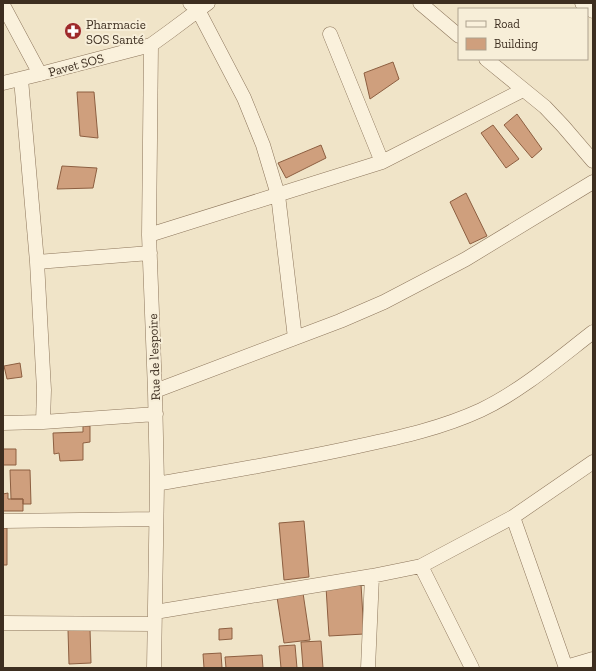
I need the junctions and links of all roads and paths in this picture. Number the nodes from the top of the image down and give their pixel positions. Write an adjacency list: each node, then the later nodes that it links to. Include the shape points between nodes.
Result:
1 (420, 3): 7 (street)
2 (582, 3): 5 (street)
3 (3, 5): 10 (street)
4 (199, 5): 8 (street, Pavet SOS); 17 (street, via 244,98)
5 (593, 11)
6 (330, 34): 15 (street)
7 (458, 35)
8 (151, 45): 10 (street, Pavet SOS); 18 (street, Rue de l'espoire)
9 (487, 60): 13 (street)
10 (40, 74): 11 (street, Pavet SOS)
11 (21, 79): 12 (street, Pavet SOS); 20 (street)
12 (3, 83)
13 (523, 90): 14 (street, via 545,107); 15 (street)
14 (593, 161)
15 (382, 162): 17 (street)
16 (593, 182): 22 (street, via 466,259 384,302)
17 (278, 195): 18 (street); 22 (street)
18 (149, 235): 19 (street, Rue de l'espoire)
19 (150, 253): 20 (street); 23 (street, Rue de l'espoire)
20 (37, 262): 26 (street, via 44,390)
21 (593, 332): 28 (street, via 518,388 482,409 447,424 321,455)
22 (295, 338): 23 (street)
23 (155, 391): 24 (street, Rue de l'espoire)
24 (156, 414): 26 (street); 28 (street, Rue de l'espoire)
25 (3, 422): 26 (street)
26 (43, 422)
27 (593, 462): 29 (street)
28 (156, 484): 30 (street, Rue de l'espoire)
29 (513, 517): 32 (street); 37 (street)
30 (156, 519): 31 (street); 34 (street, Rue de l'espoire)
31 (3, 521)
32 (421, 566): 33 (street); 40 (street)
33 (372, 576): 34 (street); 39 (street)
34 (155, 618): 35 (street); 38 (street, Rue de l'espoire)
35 (3, 623)
36 (593, 659): 37 (street)
37 (566, 667)
38 (154, 668)
39 (368, 668)
40 (472, 668)

